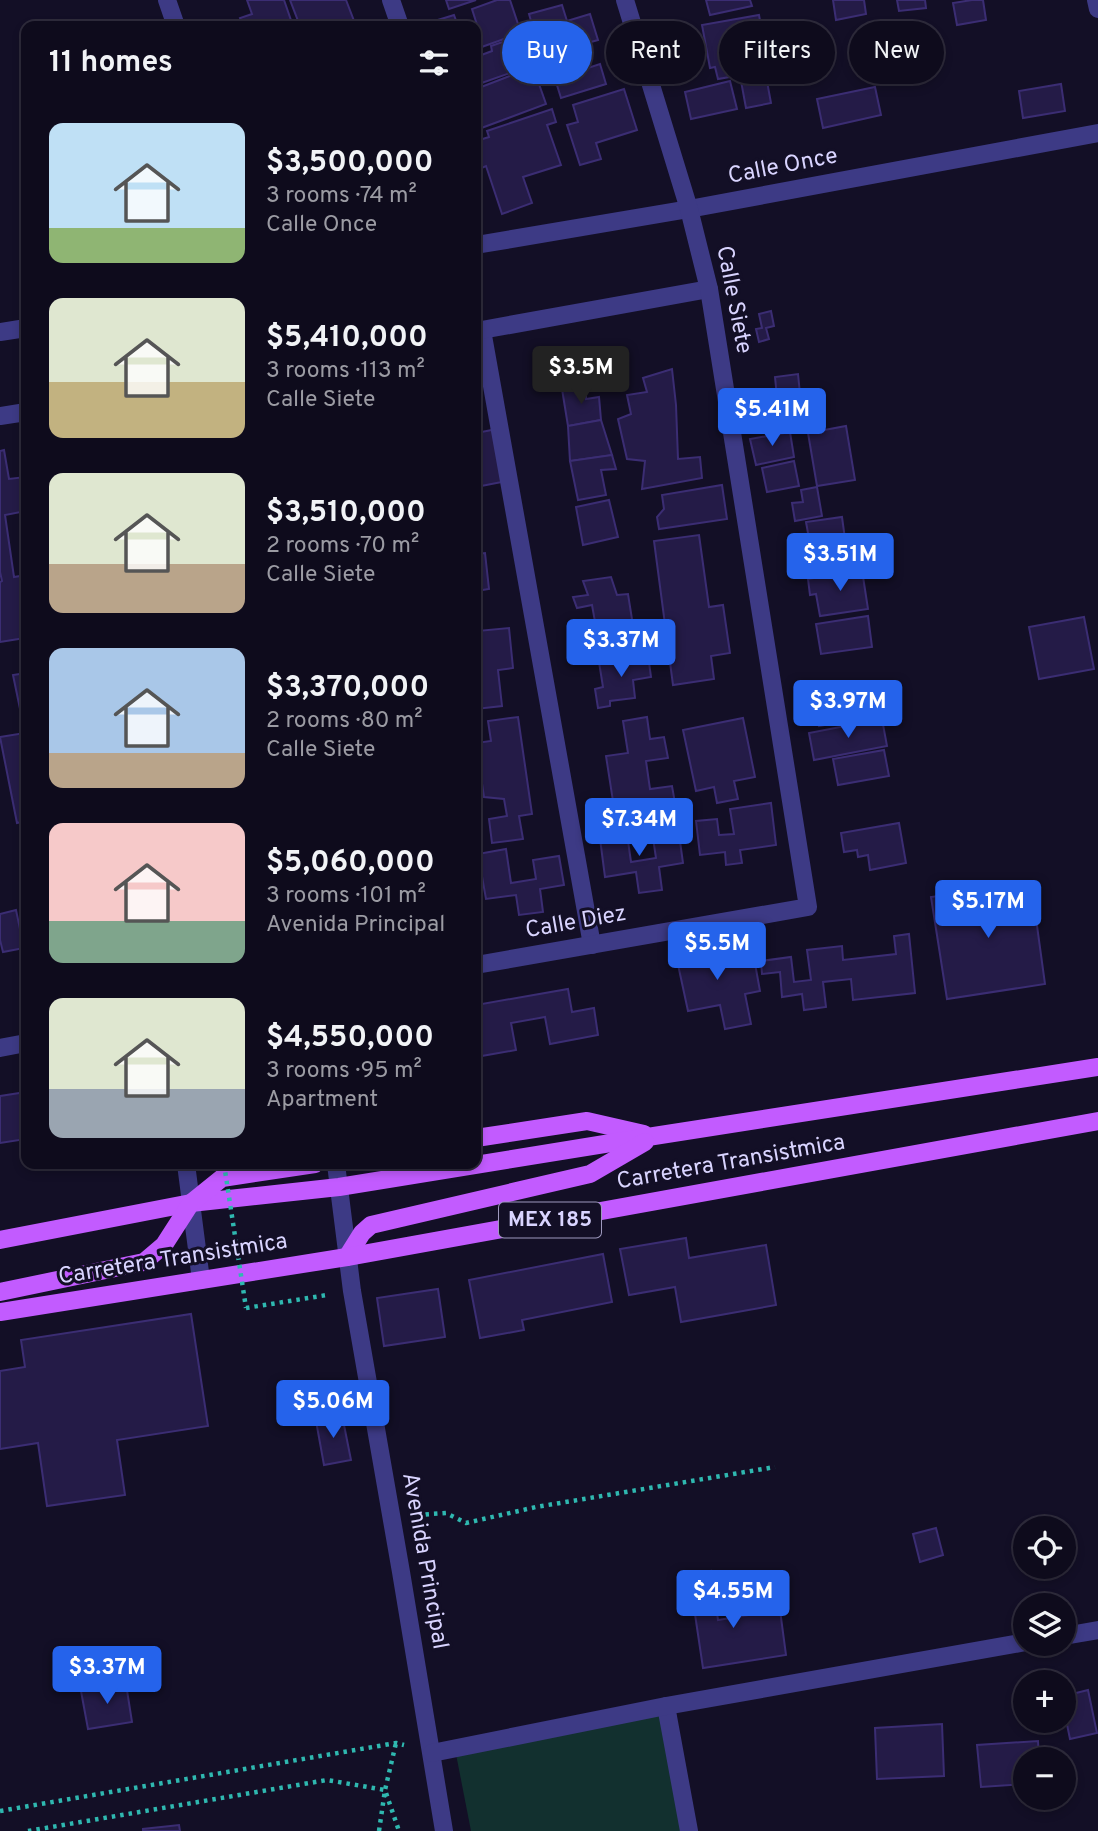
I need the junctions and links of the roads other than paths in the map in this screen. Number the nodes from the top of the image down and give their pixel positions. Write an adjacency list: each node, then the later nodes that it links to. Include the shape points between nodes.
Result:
1 (167, 0): 6 (street)
2 (391, 0): 7 (street)
3 (625, 0): 9 (street, Calle Siete)
4 (1096, 0): 5 (street)
5 (1098, 9)
6 (174, 21)
7 (398, 21)
8 (1098, 133): 9 (street, Calle Once)
9 (690, 209): 10 (street, Calle Once); 11 (street, Calle Siete)
10 (481, 245)
11 (709, 289): 13 (street); 18 (street, Calle Siete)
12 (21, 329): 14 (street)
13 (481, 330)
14 (0, 332)
15 (481, 341): 19 (street)
16 (21, 413): 17 (street)
17 (0, 415)
18 (808, 907): 19 (street, Calle Diez)
19 (592, 945): 20 (street, Calle Diez)
20 (481, 964)
21 (21, 1044): 22 (street)
22 (0, 1048)
23 (1098, 1067): 25 (main road, Carretera Transistmica)
24 (1098, 1121): 35 (main road, Carretera Transistmica / MEX 185)
25 (654, 1136): 26 (main road, via 587,1121); 27 (main road, Carretera Transistmica); 35 (main road, via 590,1174 371,1225)
26 (481, 1137)
27 (481, 1165)
28 (187, 1169): 33 (street)
29 (282, 1169): 33 (main road, via 222,1178)
30 (337, 1169): 32 (street, Avenida Principal)
31 (454, 1169): 32 (main road, Carretera Transistmica)
32 (339, 1188): 33 (main road, Carretera Transistmica); 35 (street, Avenida Principal)
33 (191, 1203): 34 (main road, Carretera Transistmica); 36 (street); 37 (main road, via 164,1245 144,1262)
34 (0, 1240)
35 (347, 1257): 36 (main road, Carretera Transistmica / MEX 185); 43 (street, Avenida Principal)
36 (201, 1280): 38 (main road, Carretera Transistmica / MEX 185)
37 (0, 1292)
38 (0, 1312)
39 (1098, 1630): 40 (street)
40 (1076, 1634)
41 (1013, 1645): 42 (street)
42 (666, 1706): 43 (street); 45 (street)
43 (432, 1753): 44 (street, Avenida Principal)
44 (444, 1831)
45 (689, 1831)

